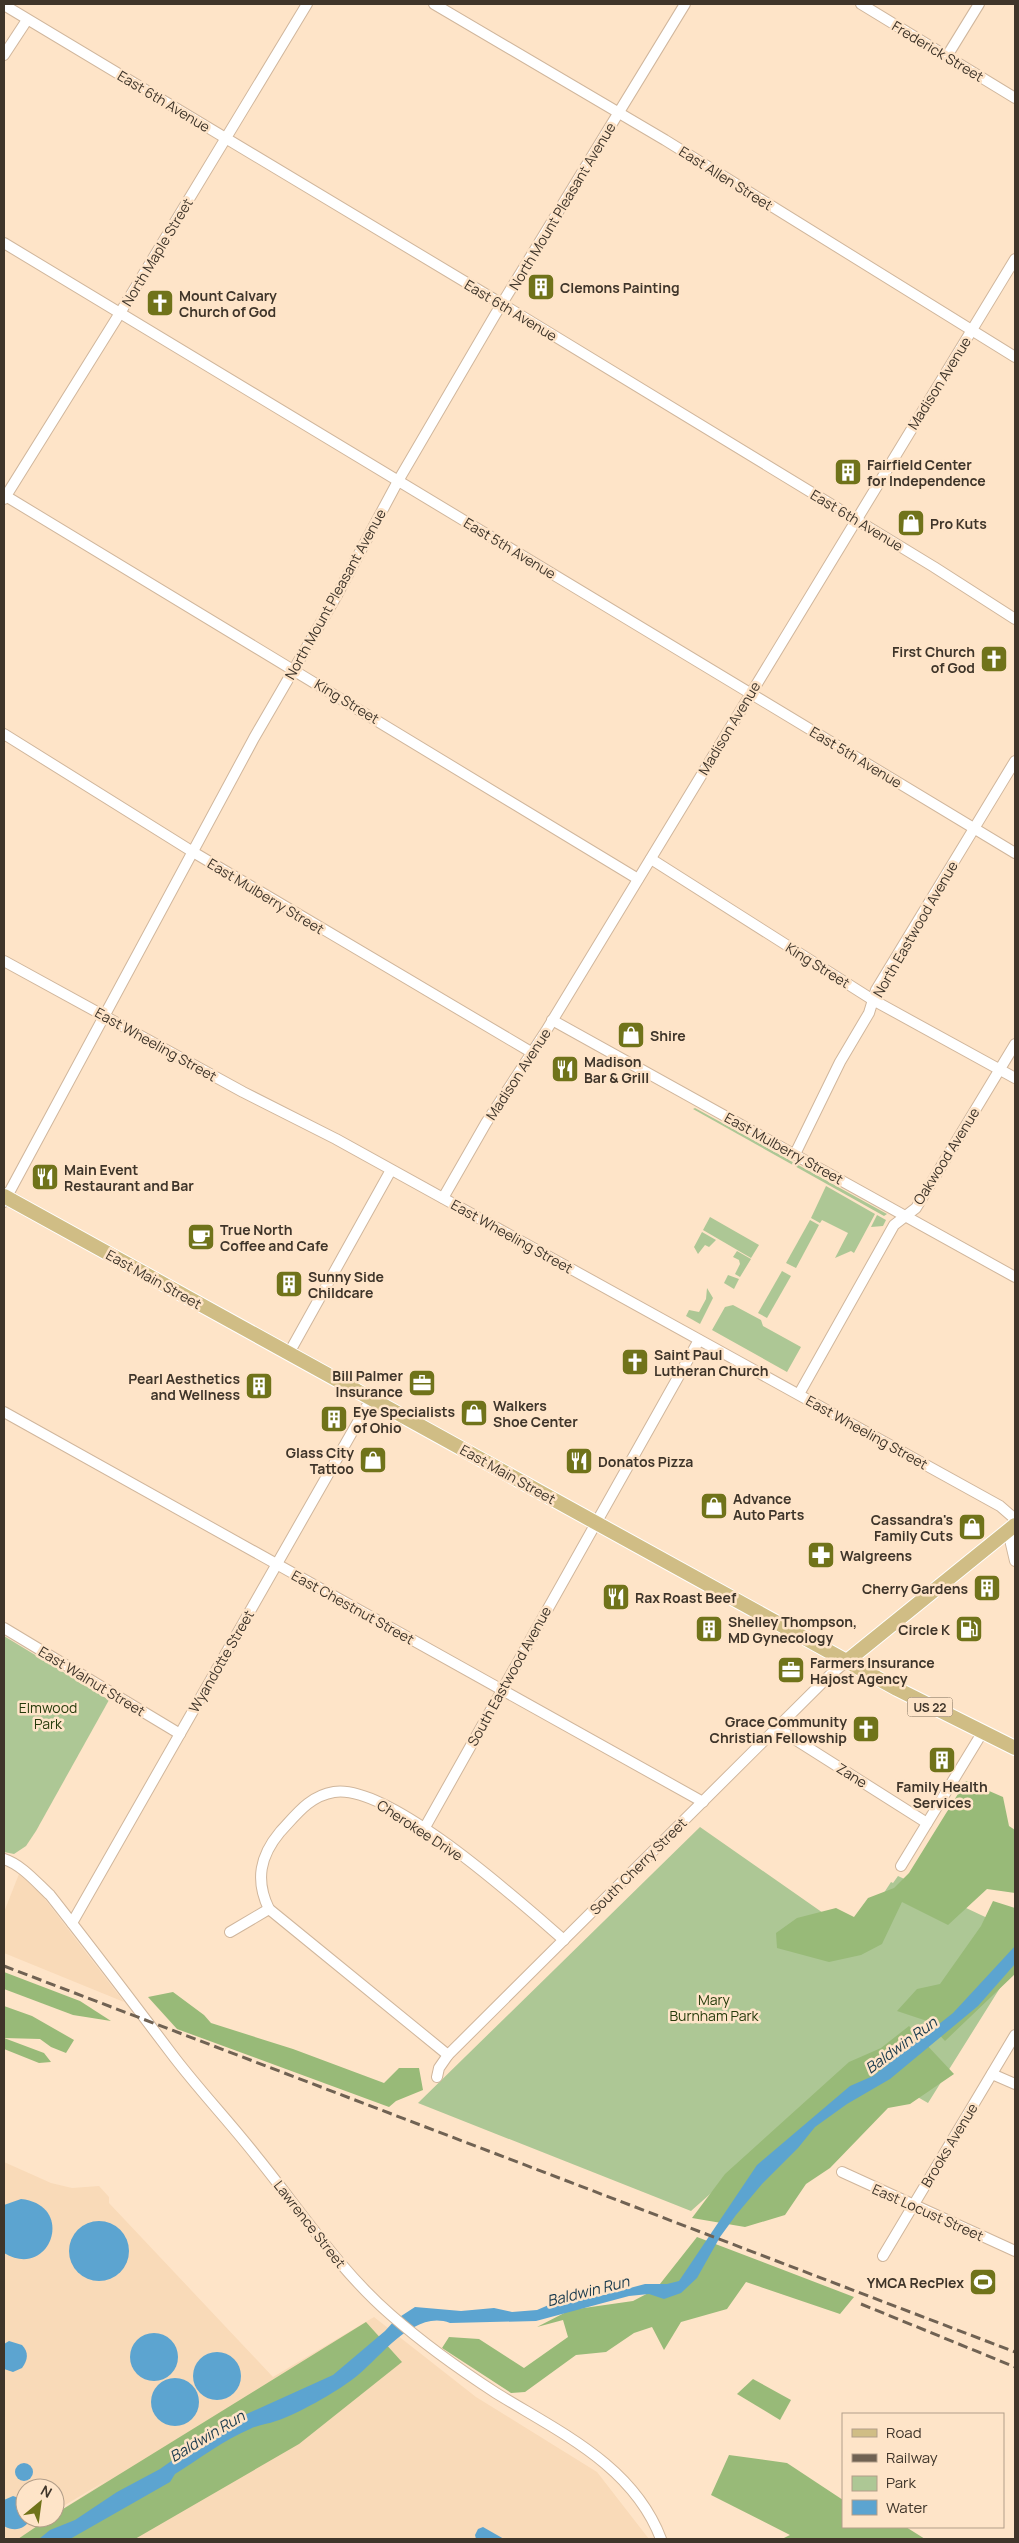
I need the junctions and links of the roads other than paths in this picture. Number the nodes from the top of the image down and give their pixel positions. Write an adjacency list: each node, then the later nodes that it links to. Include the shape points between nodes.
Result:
1 (307, 4): 12 (street, North Maple Street)
2 (434, 4): 11 (street, East Allen Street)
3 (685, 4): 11 (street, North Mount Pleasant Avenue)
4 (861, 4): 9 (street, Frederick Street)
5 (979, 4): 9 (street)
6 (10, 6): 7 (street, East 6th Avenue)
7 (27, 20): 8 (street); 12 (street, East 6th Avenue)
8 (4, 54)
9 (947, 56): 10 (street, Frederick Street)
10 (1015, 98)
11 (618, 113): 15 (street, North Mount Pleasant Avenue); 17 (street, East Allen Street)
12 (226, 137): 15 (street, East 6th Avenue); 16 (street, North Maple Street)
13 (4, 243): 16 (street, East 5th Avenue)
14 (1015, 259): 17 (street, Madison Avenue)
15 (502, 304): 19 (street, North Mount Pleasant Avenue); 21 (street, East 6th Avenue)
16 (120, 313): 19 (street, East 5th Avenue); 20 (street, North Maple Street)
17 (972, 330): 18 (street, East Allen Street); 21 (street, Madison Avenue)
18 (1015, 357)
19 (398, 480): 23 (street, North Mount Pleasant Avenue); 24 (street, East 5th Avenue)
20 (4, 497): 23 (street, King Street)
21 (857, 520): 22 (street, East 6th Avenue); 24 (street, Madison Avenue)
22 (1015, 619)
23 (294, 670): 28 (street, North Mount Pleasant Avenue); 31 (street, King Street)
24 (751, 693): 27 (street, East 5th Avenue); 30 (street, Madison Avenue)
25 (4, 734): 28 (street, East Mulberry Street)
26 (1015, 761): 27 (street, North Eastwood Avenue)
27 (975, 829): 29 (street, East 5th Avenue); 33 (street, North Eastwood Avenue, via 876,990)
28 (193, 852): 34 (street, North Mount Pleasant Avenue); 37 (street, East Mulberry Street)
29 (1015, 853)
30 (650, 859): 31 (street, Madison Avenue); 33 (street, King Street)
31 (638, 879): 35 (street, Madison Avenue)
32 (4, 961): 34 (street, East Wheeling Street)
33 (873, 1000): 38 (street, King Street); 40 (street, North Eastwood Avenue)
34 (105, 1016): 41 (street, East Wheeling Street); 42 (street, North Mount Pleasant Avenue)
35 (552, 1020): 37 (street, Madison Avenue); 40 (street, East Mulberry Street)
36 (1015, 1044): 38 (street, Oakwood Avenue)
37 (532, 1052): 43 (street, Madison Avenue)
38 (1000, 1070): 39 (street, King Street); 44 (street, Oakwood Avenue, via 916,1208)
39 (1015, 1078)
40 (795, 1154): 44 (street, East Mulberry Street)
41 (391, 1170): 43 (street, East Wheeling Street); 47 (street)
42 (5, 1198): 47 (main road, East Main Street / US 22)
43 (443, 1198): 46 (street, East Wheeling Street)
44 (904, 1216): 45 (street, East Mulberry Street); 48 (street, Oakwood Avenue, via 894,1225)
45 (1015, 1277)
46 (699, 1340): 48 (street, East Wheeling Street); 51 (street)
47 (289, 1353): 49 (main road, East Main Street / US 22)
48 (799, 1394): 52 (street, East Wheeling Street, via 1000,1506)
49 (371, 1399): 51 (main road, East Main Street / US 22); 54 (street, Wyandotte Street)
50 (4, 1412): 54 (street, East Chestnut Street)
51 (595, 1523): 56 (main road, East Main Street / US 22); 57 (street, South Eastwood Avenue)
52 (1013, 1525): 53 (street); 56 (main road)
53 (1015, 1561)
54 (277, 1564): 57 (street, East Chestnut Street); 60 (street, Wyandotte Street)
55 (4, 1628): 60 (street, East Walnut Street)
56 (847, 1661): 58 (street, South Cherry Street); 59 (main road, East Main Street / US 22)
57 (501, 1691): 62 (street, East Chestnut Street); 64 (street, South Eastwood Avenue)
58 (777, 1728): 62 (street, South Cherry Street); 63 (street, Zane)
59 (982, 1733): 61 (main road, East Main Street / US 22); 63 (street)
60 (180, 1734): 68 (street, Wyandotte Street)
61 (1015, 1748)
62 (702, 1802): 70 (street, South Cherry Street)
63 (928, 1823): 66 (street)
64 (424, 1829): 67 (street, Cherokee Drive, via 360,1794 336,1791 313,1799 299,1810 264,1857 261,1884); 70 (street, Cherokee Drive, via 500,1885)
65 (4, 1859): 68 (street, Lawrence Street, via 33,1878)
66 (901, 1866)
67 (269, 1909): 69 (street); 72 (street)
68 (72, 1923): 80 (street, Lawrence Street, via 171,2053 348,2272 421,2341 601,2459 639,2500)
69 (230, 1932)
70 (564, 1940): 72 (street, South Cherry Street)
71 (1015, 2035): 73 (street, Brooks Avenue)
72 (448, 2056): 74 (street, South Cherry Street)
73 (992, 2074): 75 (street); 77 (street, Brooks Avenue)
74 (437, 2077)
75 (1015, 2084)
76 (842, 2172): 77 (street, East Locust Street)
77 (913, 2206): 78 (street, East Locust Street); 79 (street, Brooks Avenue)
78 (1015, 2251)
79 (883, 2256)
80 (661, 2539)

